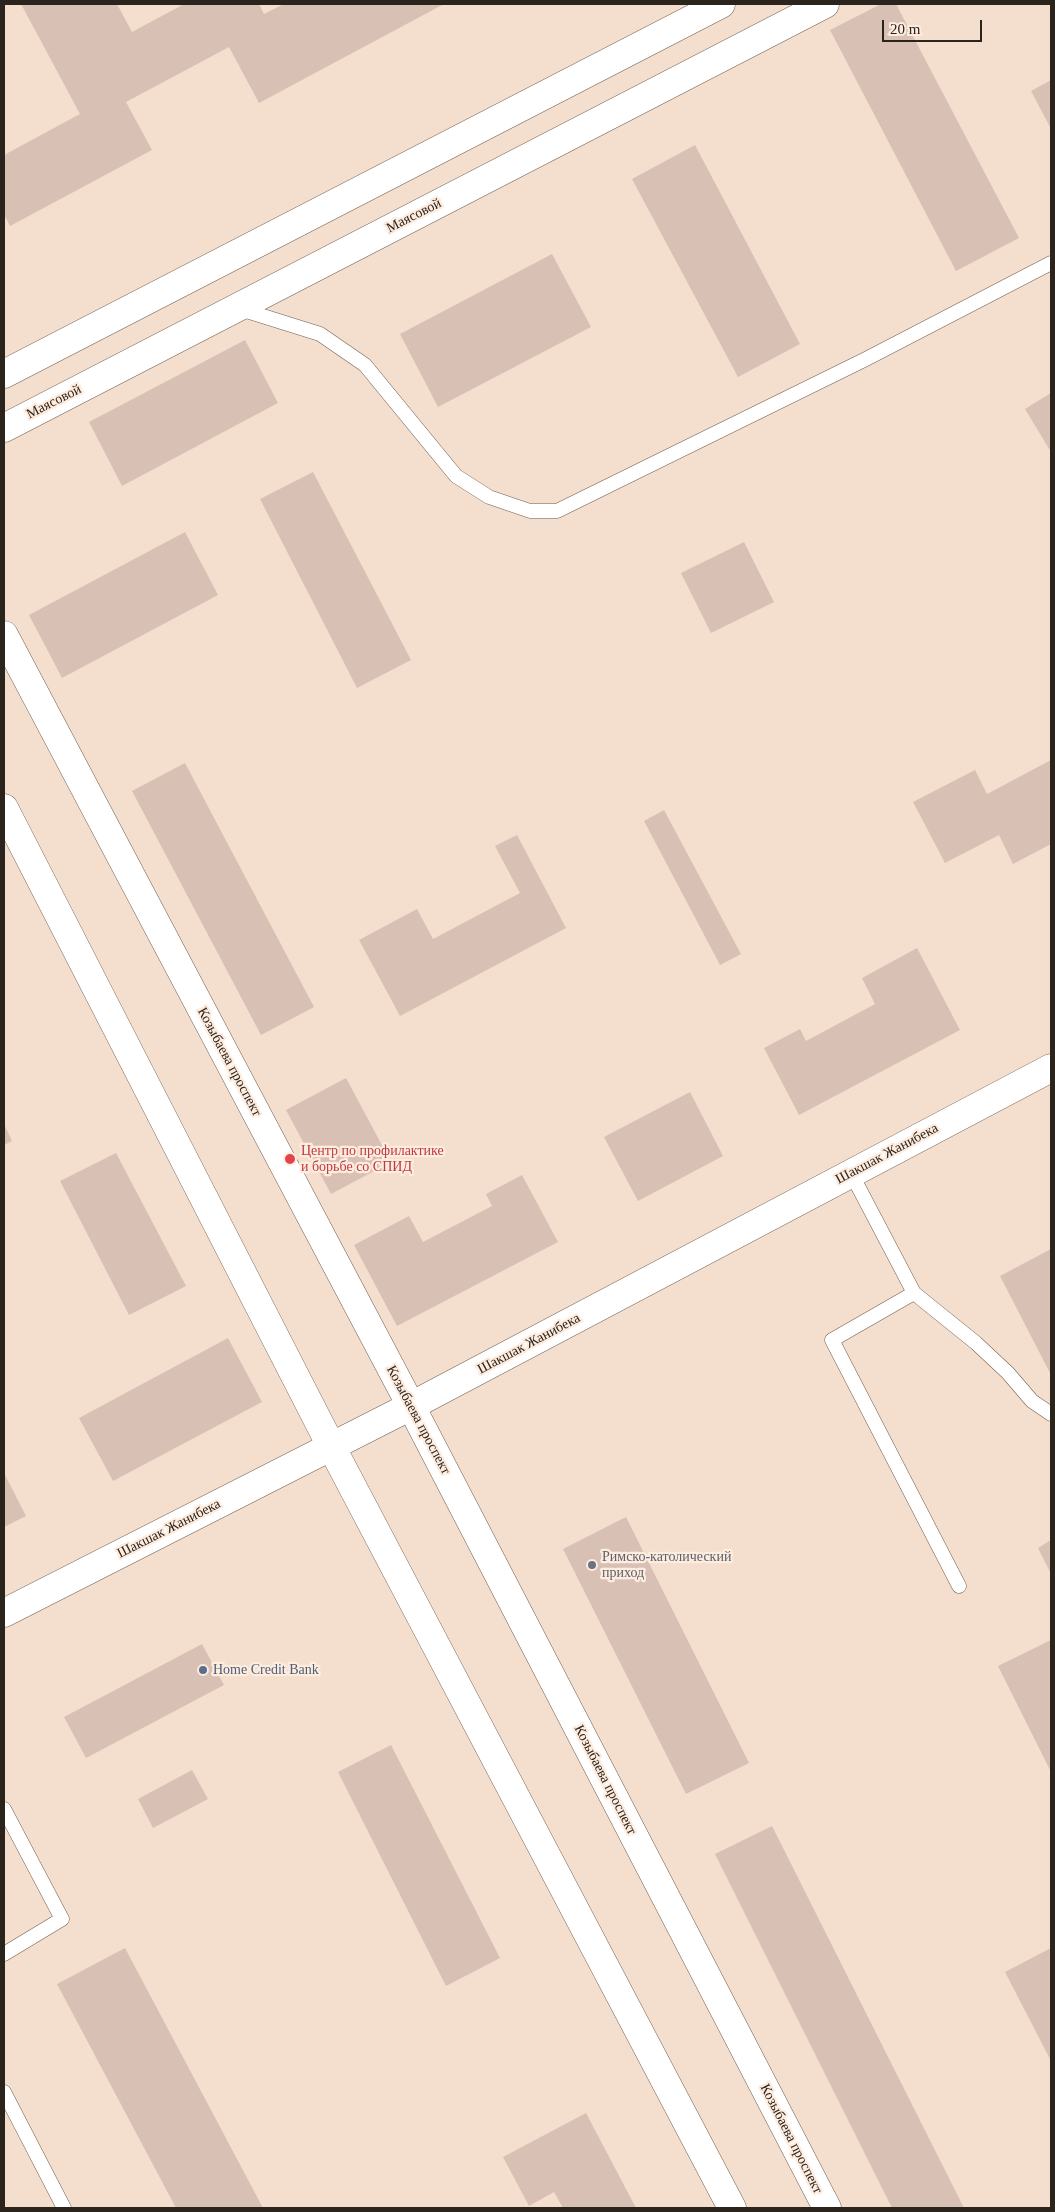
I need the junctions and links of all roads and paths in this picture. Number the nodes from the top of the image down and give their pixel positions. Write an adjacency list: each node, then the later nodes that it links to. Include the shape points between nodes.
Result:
1 (721, 4): 5 (street)
2 (825, 4): 4 (street, Маясовой)
3 (1051, 263): 4 (lane, via 557,512 530,511 489,497 456,476 365,365 320,334)
4 (236, 308): 6 (street, Маясовой)
5 (4, 374)
6 (4, 428)
7 (4, 635): 12 (street, Козыбаева проспект)
8 (4, 808): 14 (street)
9 (1051, 1068): 10 (street, Шакшак Жанибека)
10 (851, 1173): 11 (lane); 12 (street, Шакшак Жанибека)
11 (914, 1293): 13 (lane, via 976,1343 1032,1401); 15 (lane, via 832,1340)
12 (411, 1406): 14 (street, Шакшак Жанибека); 22 (street, Козыбаева проспект)
13 (1051, 1414)
14 (331, 1446): 16 (street, Шакшак Жанибека); 21 (street)
15 (959, 1586)
16 (4, 1613)
17 (4, 1809): 18 (lane, via 62,1919)
18 (4, 1954)
19 (4, 2092): 20 (lane)
20 (64, 2208)
21 (732, 2208)
22 (827, 2208)

